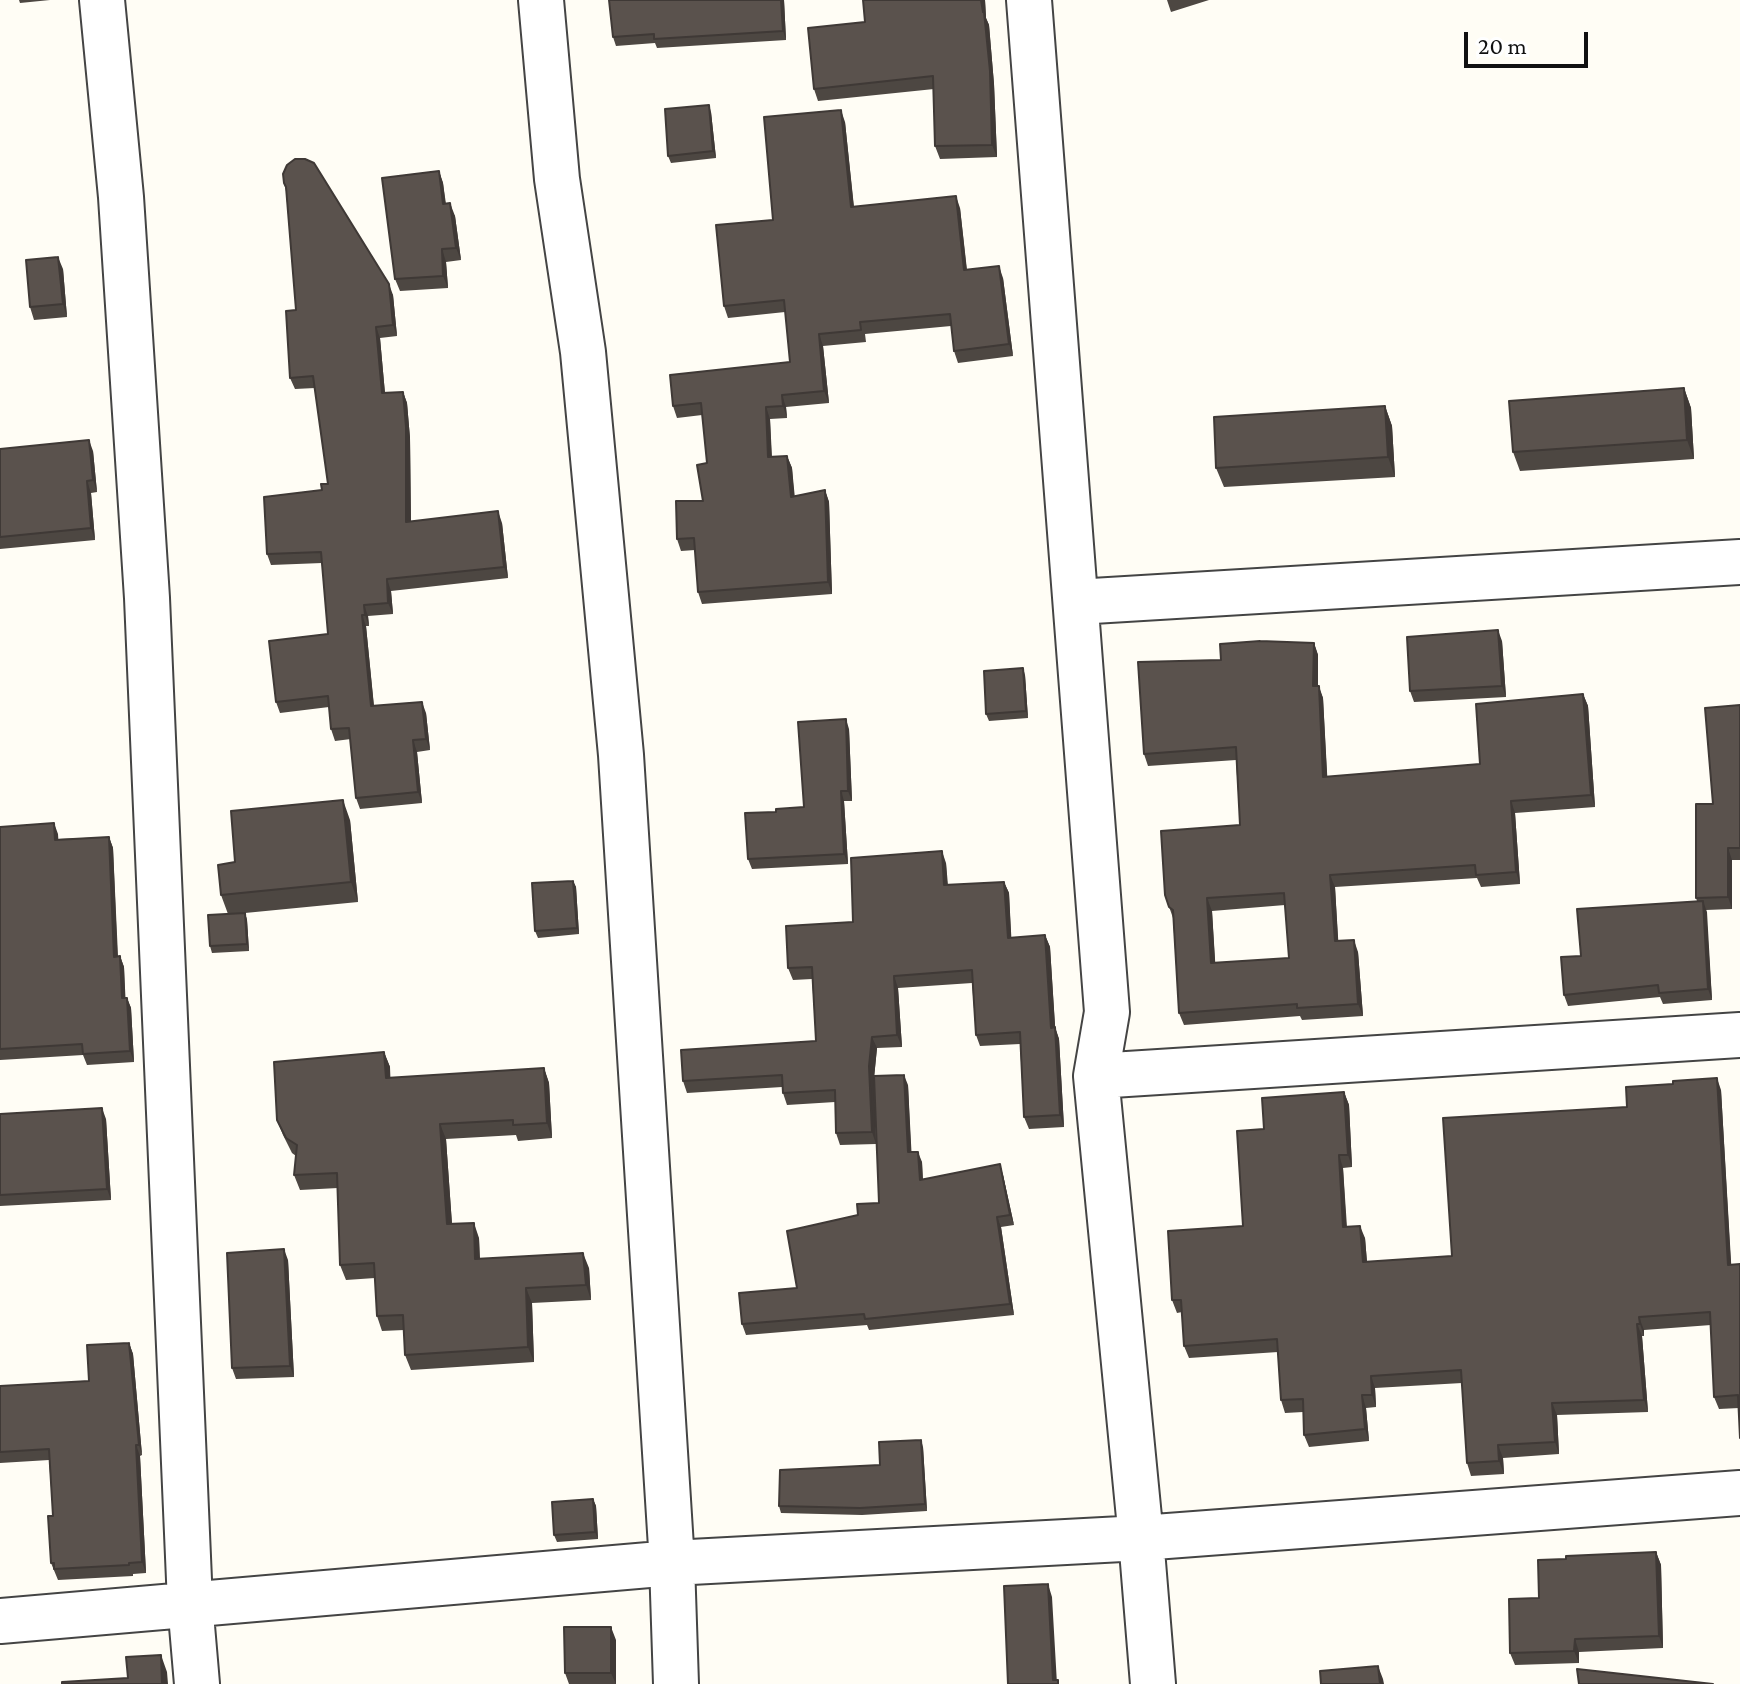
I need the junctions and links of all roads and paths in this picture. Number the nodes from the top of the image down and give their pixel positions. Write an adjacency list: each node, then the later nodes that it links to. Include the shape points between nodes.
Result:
1 (102, 0): 11 (street, via 121,197 147,598)
2 (541, 0): 10 (street, via 557,179 583,352 621,755)
3 (1029, 0): 5 (street)
4 (1740, 562): 5 (street)
5 (1076, 602): 7 (street, via 1107,1012)
6 (1740, 1035): 7 (street)
7 (1096, 1076): 9 (street)
8 (1740, 1493): 9 (street)
9 (1141, 1538): 10 (street); 15 (street)
10 (672, 1563): 11 (street); 14 (street)
11 (190, 1603): 12 (street); 13 (street)
12 (0, 1621)
13 (197, 1684)
14 (676, 1684)
15 (1153, 1684)

